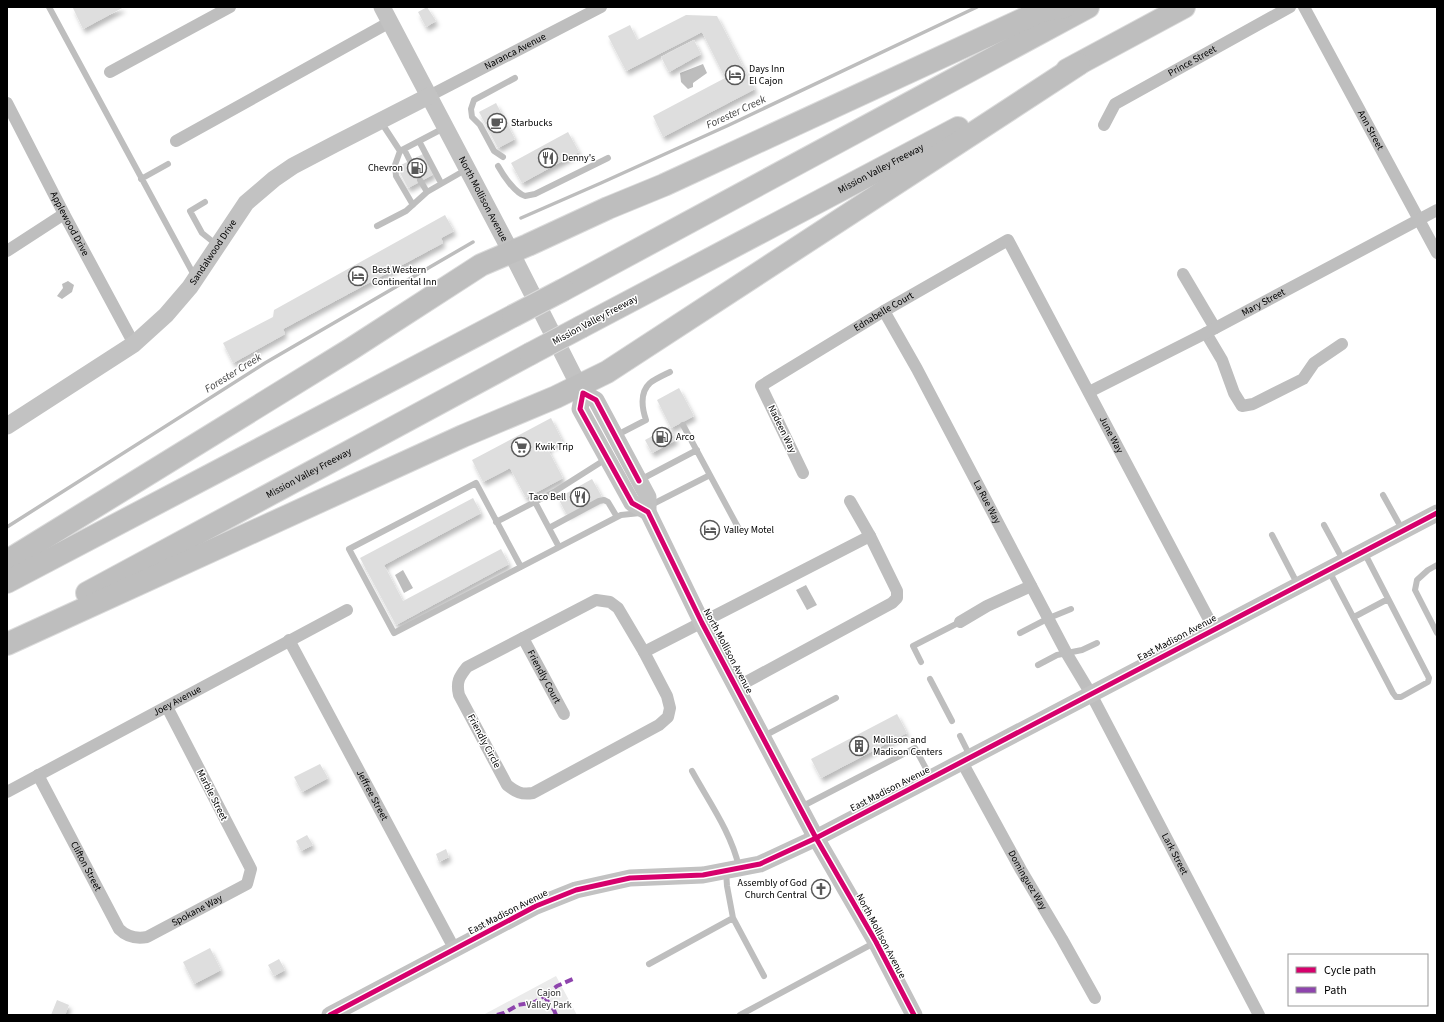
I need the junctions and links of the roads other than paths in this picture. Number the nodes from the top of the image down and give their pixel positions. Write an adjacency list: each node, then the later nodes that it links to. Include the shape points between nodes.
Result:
1 (49, 7): 28 (lane)
2 (230, 7): 12 (street)
3 (382, 7): 10 (street, North Mollison Avenue)
4 (601, 7): 14 (street, Naranca Avenue)
5 (1064, 7): 41 (highway, via 1042,11 664,185)
6 (1088, 7): 81 (highway, bridge, via 563,290)
7 (1184, 7): 11 (highway, Mission Valley Freeway)
8 (1290, 7): 17 (street, Prince Street, via 1115,104)
9 (1304, 7): 36 (street, Ann Street)
10 (390, 22): 14 (street, North Mollison Avenue); 19 (street)
11 (1079, 64): 51 (highway); 94 (highway, Mission Valley Freeway, bridge, via 530,354)
12 (110, 72)
13 (515, 78): 22 (lane, via 474,100 471,108 472,117 480,125 494,151)
14 (429, 96): 16 (street, Sandalwood Drive); 18 (street, North Mollison Avenue)
15 (7, 103): 35 (street, Applewood Drive)
16 (380, 120): 21 (lane); 39 (street, Sandalwood Drive, via 274,179 246,203)
17 (1104, 125)
18 (445, 127): 20 (lane); 27 (street, North Mollison Avenue)
19 (176, 141)
20 (419, 141): 21 (lane); 30 (lane)
21 (402, 150): 24 (lane); 33 (lane, via 395,165 396,176)
22 (503, 157)
23 (608, 158): 26 (lane, via 536,194 525,196 518,192)
24 (410, 161)
25 (168, 164): 28 (lane)
26 (498, 166)
27 (467, 169): 30 (lane); 41 (street, North Mollison Avenue)
28 (141, 179): 44 (lane)
29 (420, 180): 31 (lane)
30 (441, 183): 31 (lane)
31 (427, 192): 33 (lane)
32 (205, 202): 39 (lane, via 190,211 202,234)
33 (413, 205): 37 (lane)
34 (1437, 210): 36 (street, Mary Street)
35 (64, 214): 40 (street); 47 (street, Applewood Drive)
36 (1419, 220): 42 (street, Ann Street); 46 (street, Mary Street)
37 (377, 226)
38 (1008, 240): 45 (street, Ednabelle Court); 52 (street, June Way)
39 (216, 245): 44 (street, Sandalwood Drive)
40 (7, 251)
41 (510, 252): 51 (street, North Mollison Avenue); 76 (highway, via 481,265 351,349)
42 (1437, 253)
43 (1183, 274): 46 (street)
44 (195, 278): 47 (street, Sandalwood Drive, via 166,315)
45 (884, 311): 50 (street, Ednabelle Court); 83 (street, La Rue Way)
46 (1210, 330): 48 (street, via 1234,393 1242,406 1253,404 1303,379 1314,363); 52 (street, Mary Street)
47 (134, 344): 54 (street, Sandalwood Drive)
48 (1342, 344)
49 (670, 372): 55 (lane, via 650,383 644,392 641,403 646,420)
50 (761, 386): 58 (street, Nadeen Way)
51 (581, 389): 55 (street, North Mollison Avenue, via 596,400); 57 (street, via 580,409); 98 (highway, via 464,436)
52 (1089, 392): 91 (street, June Way)
53 (683, 425): 56 (lane)
54 (7, 426)
55 (615, 436): 60 (street, North Mollison Avenue)
56 (696, 450): 59 (lane); 60 (lane)
57 (609, 461): 60 (street, via 619,466 628,478 634,482); 63 (lane); 64 (street, via 632,503)
58 (803, 473)
59 (710, 475): 64 (lane); 70 (lane)
60 (639, 481): 64 (street, North Mollison Avenue, via 648,497)
61 (1383, 495): 71 (lane)
62 (850, 501): 73 (street)
63 (535, 502): 67 (lane); 69 (lane)
64 (648, 509): 66 (lane); 90 (street, North Mollison Avenue)
65 (1437, 513): 71 (street, East Madison Avenue)
66 (617, 517): 69 (lane, via 604,500); 74 (lane)
67 (496, 522): 79 (lane); 79 (lane, via 476,483 349,549 394,633)
68 (1324, 525): 77 (lane)
69 (550, 528): 74 (lane)
70 (739, 529)
71 (1403, 530): 75 (street, East Madison Avenue)
72 (1272, 534): 82 (lane)
73 (870, 536): 90 (street); 104 (street, via 897,591 897,598)
74 (559, 547): 79 (lane)
75 (1363, 551): 77 (street, East Madison Avenue); 84 (lane)
76 (7, 561)
77 (1344, 562): 80 (street, East Madison Avenue)
78 (1437, 565): 92 (lane, via 1417,580 1415,590)
79 (521, 567)
80 (1328, 570): 82 (street, East Madison Avenue); 87 (lane)
81 (7, 582)
82 (1298, 585): 91 (street, East Madison Avenue)
83 (1031, 586): 88 (street, La Rue Way); 89 (street, via 987,606)
84 (1388, 599): 87 (lane); 87 (lane, via 1429,678 1428,682 1404,695 1397,697 1393,693)
85 (1071, 609): 88 (lane)
86 (347, 610): 96 (street, Joey Avenue)
87 (1354, 617)
88 (1049, 618): 93 (lane); 100 (street, La Rue Way)
89 (960, 622): 101 (lane, via 913,646)
90 (702, 623): 99 (street); 104 (street, North Mollison Avenue)
91 (1214, 629): 105 (street, East Madison Avenue)
92 (1437, 632)
93 (1020, 633)
94 (7, 636)
95 (523, 638): 99 (street, Friendly Circle, via 596,600 610,602 618,608); 99 (street, Friendly Circle, via 467,667 459,677 457,686 458,695 507,785 524,794 533,793 660,725 668,717 670,708 667,696); 108 (street, Friendly Court)
96 (289, 640): 107 (street, Joey Avenue); 124 (street, Jeffree Street)
97 (1097, 643): 100 (lane)
98 (7, 644)
99 (644, 652)
100 (1067, 654): 102 (lane, via 1057,655); 105 (street, La Rue Way)
101 (921, 662)
102 (1038, 665)
103 (930, 678): 109 (lane)
104 (737, 687): 111 (street, North Mollison Avenue)
105 (1091, 694): 112 (street, East Madison Avenue); 131 (street, Lark Street)
106 (836, 698): 111 (lane)
107 (167, 707): 114 (street, Joey Avenue); 120 (street, Marble Street, via 251,869)
108 (564, 714)
109 (952, 722)
110 (960, 736): 112 (lane)
111 (763, 737): 117 (street, North Mollison Avenue)
112 (966, 759): 115 (street, East Madison Avenue); 127 (street, Dominguez Way, via 1020,870)
113 (692, 771): 119 (lane, via 730,838 736,853)
114 (38, 775): 116 (street, Joey Avenue); 122 (street, Clifton Street, via 119,929 125,935 139,938)
115 (932, 778): 117 (lane, via 915,748); 118 (street, East Madison Avenue)
116 (7, 792)
117 (801, 807): 118 (street, North Mollison Avenue)
118 (816, 838): 119 (street, East Madison Avenue, via 760,864); 123 (street, North Mollison Avenue)
119 (733, 870): 121 (lane, via 727,886); 124 (street, East Madison Avenue, via 703,875 630,878 576,890 536,906)
120 (247, 884): 122 (street, Spokane Way)
121 (733, 918): 125 (lane); 126 (lane)
122 (147, 936)
123 (876, 942): 129 (lane); 130 (street, North Mollison Avenue)
124 (455, 950): 128 (street, East Madison Avenue)
125 (649, 964)
126 (764, 976)
127 (1095, 998)
128 (330, 1015)
129 (740, 1015)
130 (914, 1015)
131 (1259, 1015)

